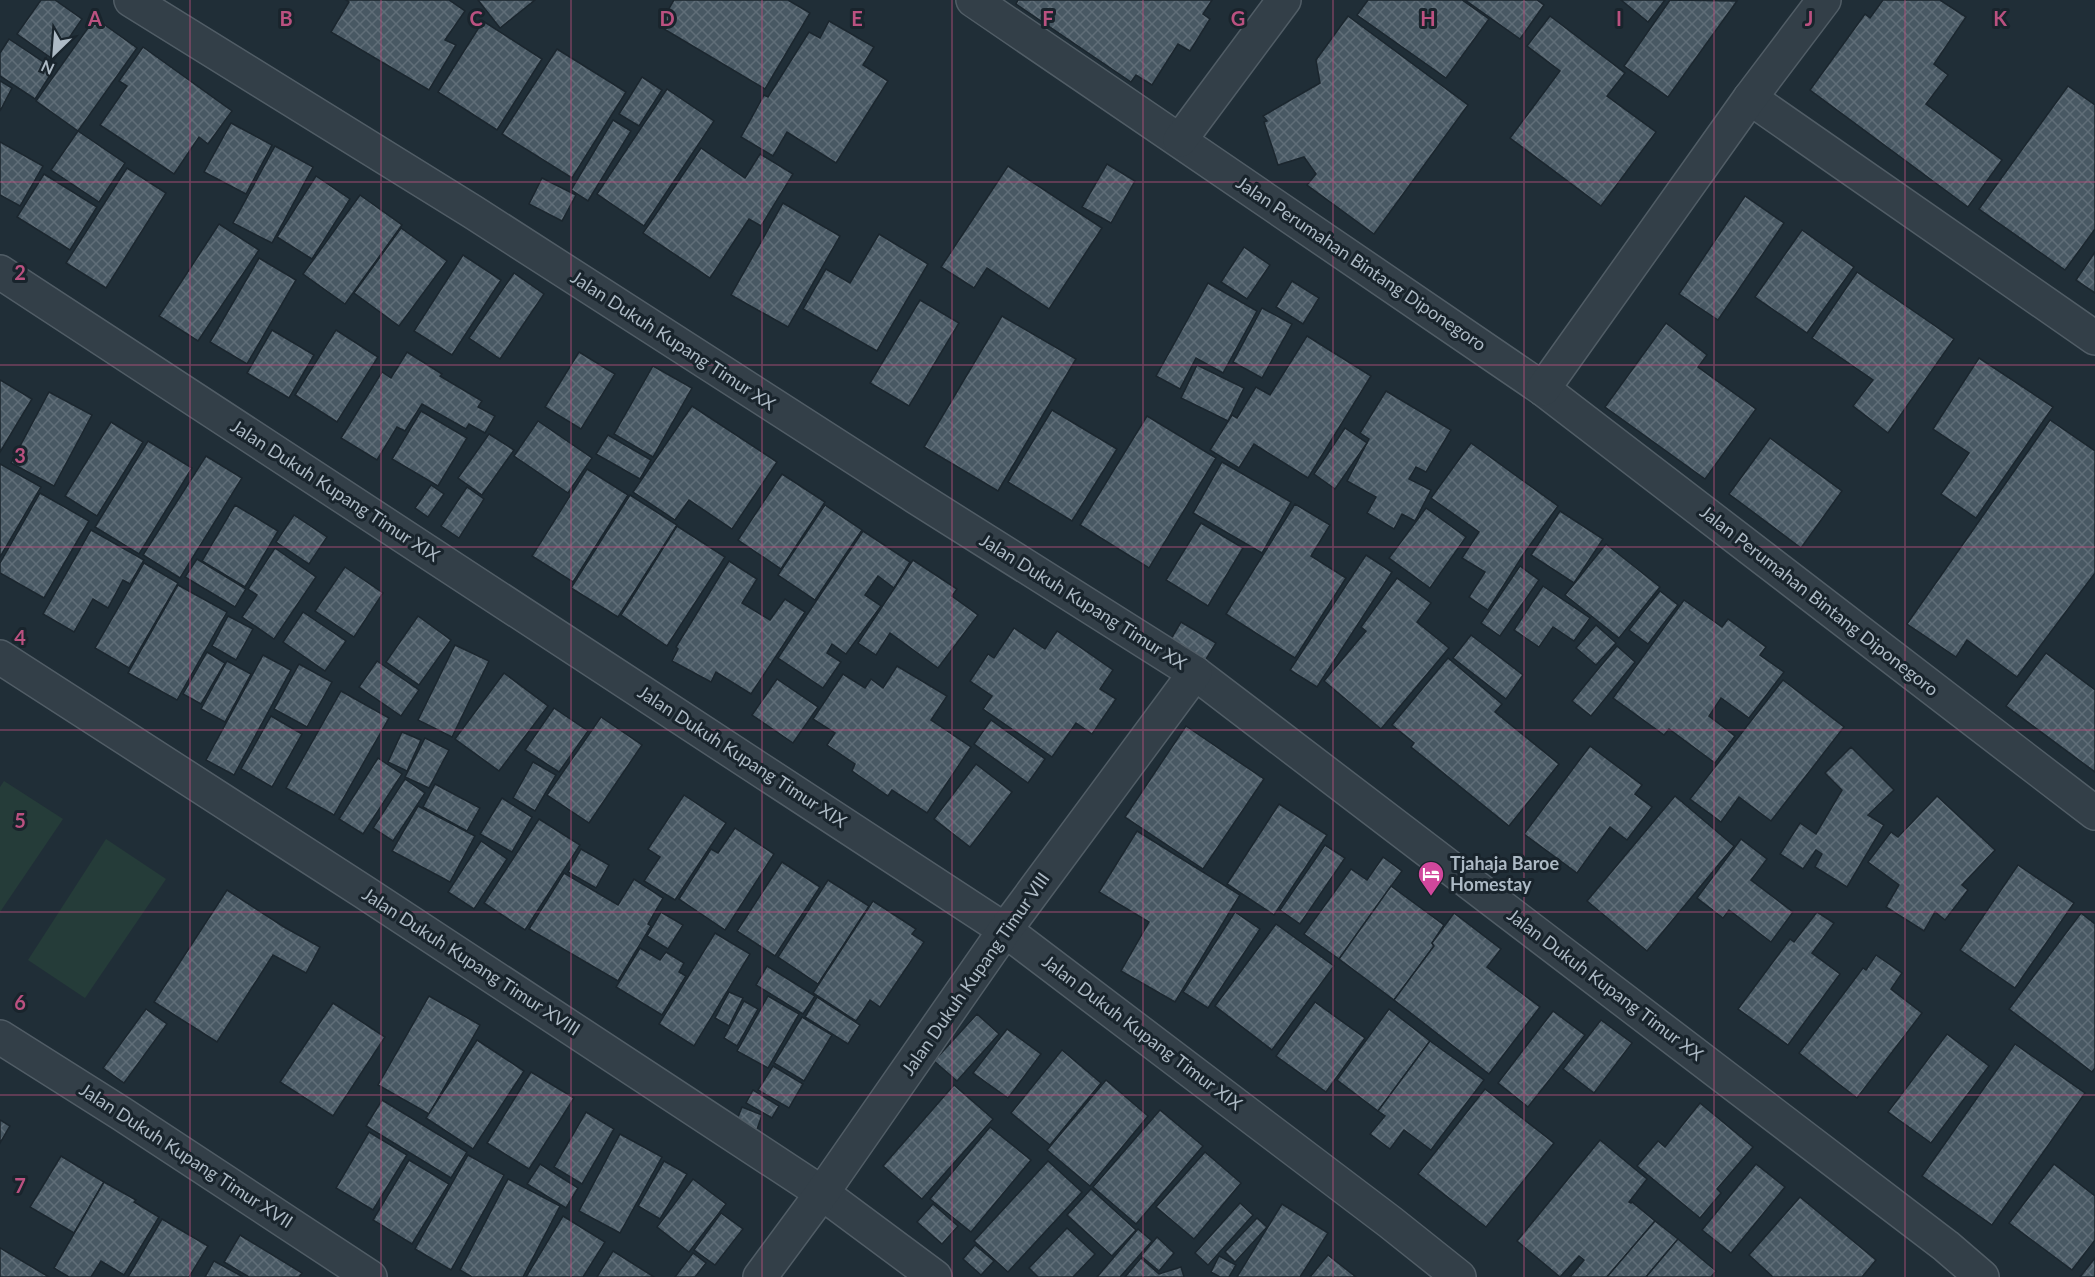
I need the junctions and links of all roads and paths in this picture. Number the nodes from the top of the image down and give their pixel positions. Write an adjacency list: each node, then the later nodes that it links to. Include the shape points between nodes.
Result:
1 (131, 0): 11 (street, Jalan Dukuh Kupang Timur XX, via 473,212)
2 (973, 0): 6 (street, Jalan Perumahan Bintang Diponegoro)
3 (1284, 0): 6 (street)
4 (1824, 0): 5 (street)
5 (1750, 98): 8 (street); 9 (street)
6 (1180, 140): 9 (street, Jalan Perumahan Bintang Diponegoro)
7 (0, 272): 13 (street, Jalan Dukuh Kupang Timur XIX)
8 (2095, 338)
9 (1542, 388): 12 (street, Jalan Perumahan Bintang Diponegoro)
10 (0, 657): 15 (street, Jalan Dukuh Kupang Timur XVIII)
11 (1195, 673): 13 (street, Jalan Dukuh Kupang Timur VIII); 20 (street, Jalan Dukuh Kupang Timur XX)
12 (2095, 813)
13 (1005, 930): 15 (street, Jalan Dukuh Kupang Timur VIII); 19 (street, Jalan Dukuh Kupang Timur XIX)
14 (0, 1037): 16 (street, Jalan Dukuh Kupang Timur XVII)
15 (822, 1193): 17 (street, Jalan Dukuh Kupang Timur VIII); 18 (street, Jalan Dukuh Kupang Timur XVIII)
16 (370, 1277)
17 (760, 1277)
18 (935, 1277)
19 (1459, 1277)
20 (1983, 1277)

